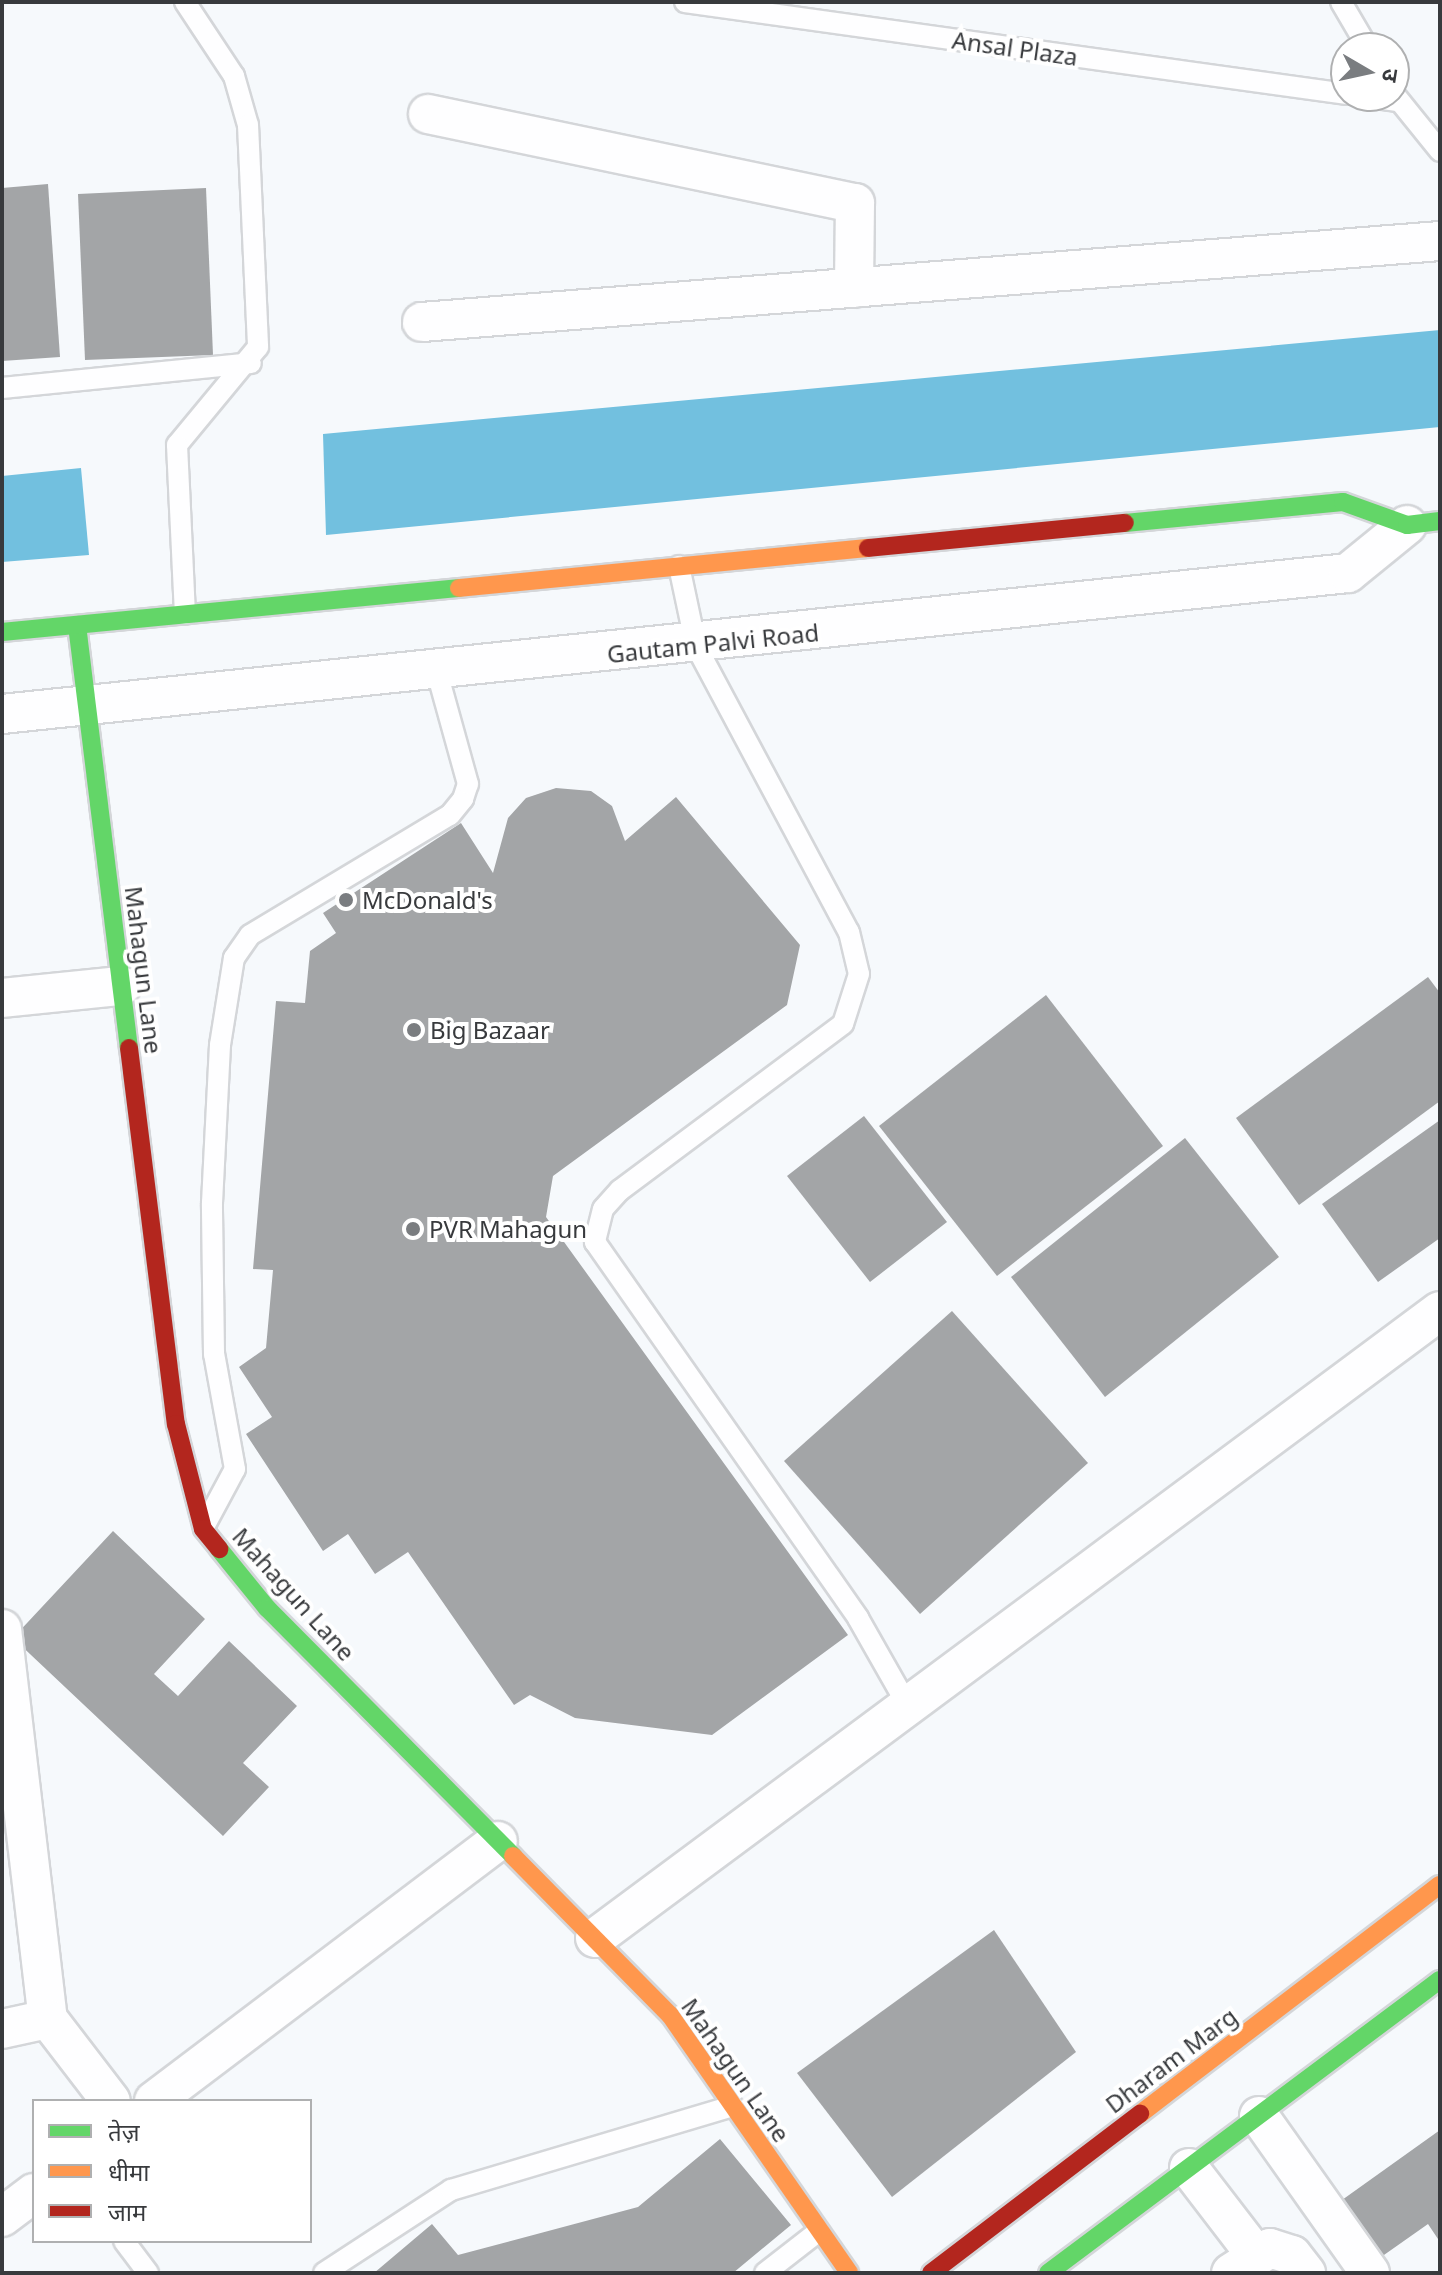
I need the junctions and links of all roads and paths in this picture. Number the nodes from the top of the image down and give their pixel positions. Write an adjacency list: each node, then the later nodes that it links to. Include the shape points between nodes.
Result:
1 (185, 2): 12 (lane, via 234,76 248,125 258,347)
2 (685, 2): 5 (lane, Ansal Plaza)
3 (1341, 2): 4 (lane)
4 (1359, 32)
5 (1330, 92)
6 (1408, 112): 8 (lane)
7 (428, 114): 10 (street, via 855,203)
8 (1440, 151)
9 (1440, 241): 10 (street)
10 (854, 288): 11 (street)
11 (422, 322)
12 (251, 363): 13 (lane); 16 (lane, via 177,445)
13 (2, 388)
14 (1424, 523): 15 (street, Gautam Palvi Road, via 1343,502); 19 (street, Gautam Palvi Road, via 1348,573)
15 (679, 566): 16 (street, Gautam Palvi Road); 19 (lane)
16 (185, 614): 17 (street, Gautam Palvi Road)
17 (77, 625): 18 (street, Gautam Palvi Road); 21 (street, Mahagun Lane)
18 (2, 632)
19 (696, 646): 20 (street, Gautam Palvi Road); 28 (lane, via 849,932 859,974 843,1024 620,1190 603,1209 595,1242 858,1618)
20 (436, 669): 21 (street, Gautam Palvi Road); 26 (lane, via 468,784 463,799 450,815 250,935 234,958 220,1045 212,1203 214,1354 235,1469)
21 (87, 705): 22 (street, Gautam Palvi Road); 23 (street, Mahagun Lane)
22 (2, 714)
23 (121, 986): 24 (street); 26 (street, Mahagun Lane, via 176,1424)
24 (2, 998)
25 (1440, 1311): 28 (street)
26 (203, 1529): 29 (street, Mahagun Lane, via 267,1608)
27 (2, 1629): 33 (street)
28 (908, 1706): 31 (street)
29 (498, 1841): 31 (street, Mahagun Lane); 36 (street)
30 (1440, 1885): 49 (street, Dharam Marg)
31 (595, 1938): 37 (street, Mahagun Lane, via 670,2015)
32 (1440, 1980): 38 (street)
33 (48, 2019): 34 (street); 35 (street)
34 (2, 2029)
35 (109, 2099)
36 (157, 2099)
37 (733, 2106): 42 (street, Mahagun Lane); 46 (lane, via 451,2190)
38 (1259, 2116): 39 (street); 52 (street)
39 (1189, 2168): 44 (street); 50 (street)
40 (32, 2194): 41 (street)
41 (2, 2217)
42 (819, 2231): 47 (lane); 48 (street, Mahagun Lane)
43 (126, 2243): 45 (lane)
44 (1243, 2264): 51 (street, via 1280,2249)
45 (148, 2273)
46 (324, 2273)
47 (765, 2273)
48 (849, 2273)
49 (931, 2273)
50 (1048, 2273)
51 (1306, 2273)
52 (1370, 2273)

